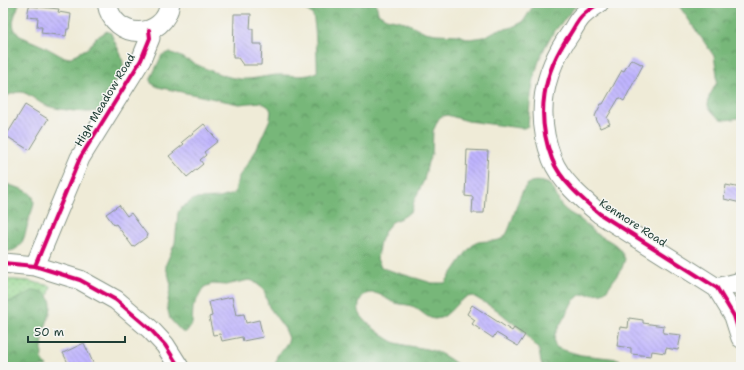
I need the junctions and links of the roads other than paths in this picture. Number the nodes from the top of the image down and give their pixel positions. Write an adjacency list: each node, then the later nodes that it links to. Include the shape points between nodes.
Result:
1 (107, 3): 4 (street, via 112,16 121,26 133,32)
2 (170, 3): 4 (street, via 163,21)
3 (599, 3): 8 (street, Kenmore Road, via 582,17 563,44 549,72 542,100 545,135 552,160 566,182 600,214)
4 (149, 30): 6 (street, High Meadow Road, via 150,38 141,60 80,158)
5 (3, 263): 6 (street)
6 (35, 266): 10 (street, via 80,280 116,300 150,328)
7 (741, 282): 8 (street)
8 (717, 288): 9 (street, Kenmore Road, via 734,316)
9 (741, 338)
10 (179, 367)

